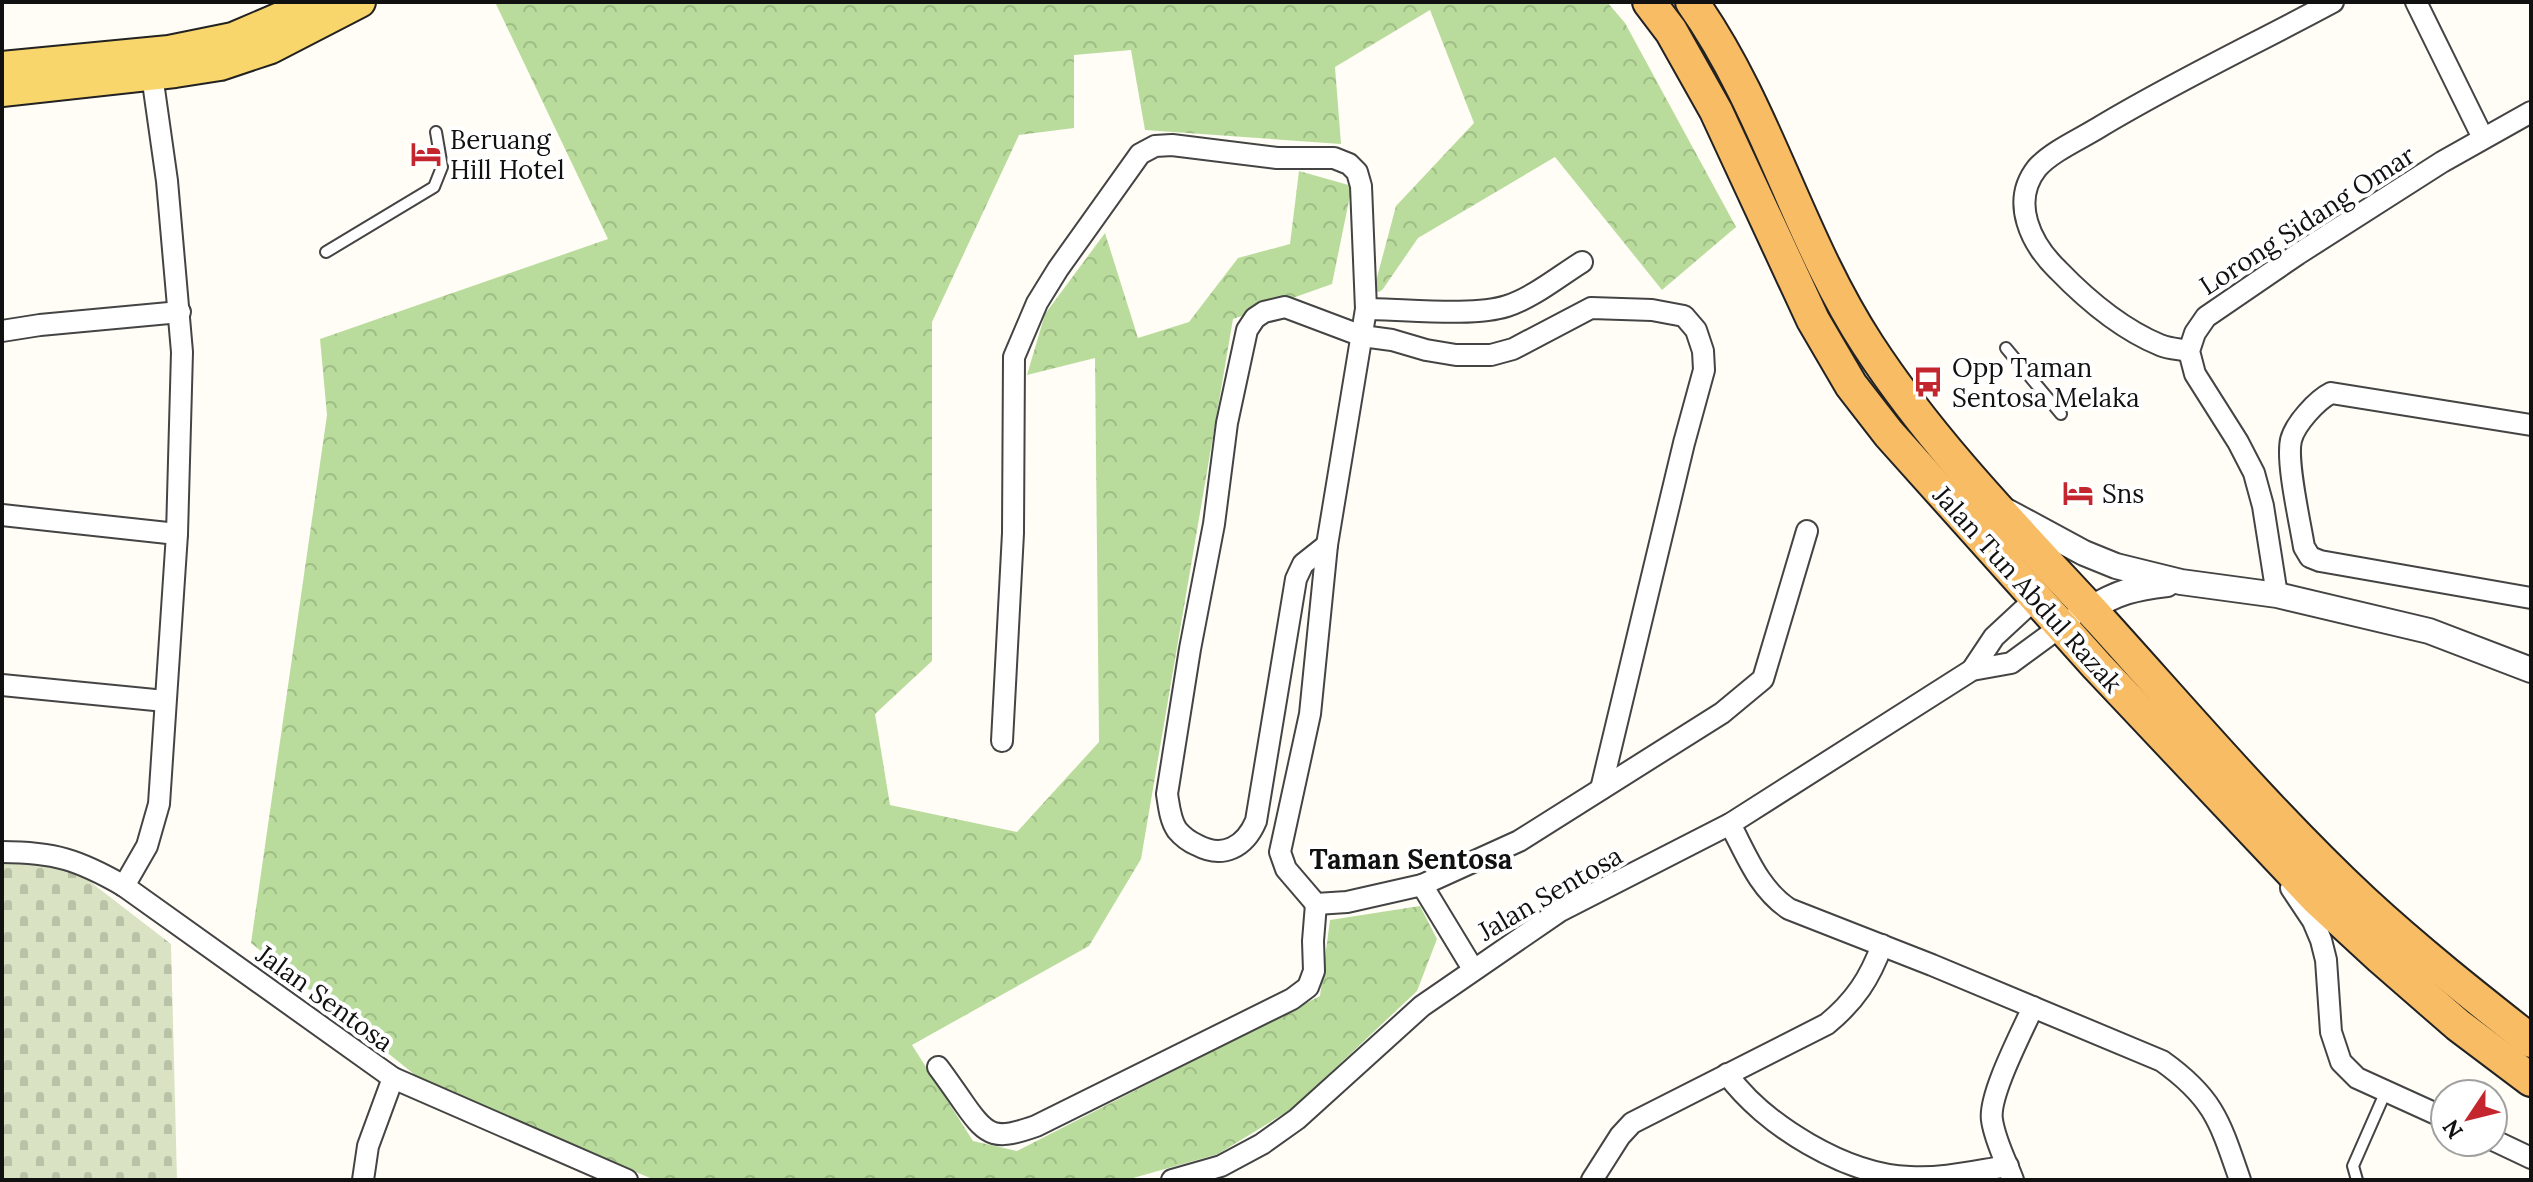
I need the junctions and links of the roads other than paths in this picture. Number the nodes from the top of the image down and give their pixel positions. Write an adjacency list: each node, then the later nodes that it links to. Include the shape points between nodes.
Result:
1 (317, 2): 7 (main road, via 233,38 169,51)
2 (360, 2): 8 (main road, via 271,48 220,65)
3 (1649, 2): 31 (highway, Jalan Tun Abdul Razak, via 1716,111 1813,320 1851,385)
4 (1692, 2): 23 (highway, Jalan Tun Abdul Razak, via 1747,96 1830,278 1866,343)
5 (2333, 2): 20 (street, via 2062,149 2037,168 2025,193 2025,220 2035,243 2086,298 2126,328 2162,346)
6 (2416, 2): 12 (street)
7 (2, 67)
8 (152, 75): 9 (main road); 16 (street)
9 (2, 91)
10 (2531, 112): 12 (street, Lorong Sidang Omar)
11 (436, 132): 13 (lane, via 442,167 434,187)
12 (2483, 138): 20 (street, Lorong Sidang Omar, via 2206,317)
13 (326, 252)
14 (1582, 262): 15 (street, via 1504,307)
15 (1366, 309): 18 (street); 39 (street, via 1361,186 1349,164 1334,158 1277,158 1172,145 1140,154 1058,269 1014,357 1013,533)
16 (180, 312): 17 (street); 26 (street, via 183,398)
17 (2, 331)
18 (1362, 336): 27 (street); 27 (street, via 1285,307 1264,312 1247,330 1167,794 1178,832 1207,850 1232,849 1256,821 1296,579 1303,564); 40 (street, via 1456,355 1491,355 1591,308 1684,316 1696,330 1704,370)
19 (2006, 348): 21 (lane)
20 (2189, 351): 30 (street, via 2195,374 2254,473)
21 (2061, 414)
22 (2531, 425): 32 (street, via 2331,393 2318,400 2292,437 2290,453 2304,547 2310,557)
23 (1995, 505): 28 (highway, Jalan Tun Abdul Razak); 29 (street, via 2084,553)
24 (2, 515): 26 (street)
25 (1807, 531): 40 (street, via 1763,679 1722,713)
26 (177, 534): 38 (street)
27 (1327, 545): 46 (street, via 1310,714 1280,852 1286,869)
28 (2065, 582): 33 (highway, Jalan Tun Abdul Razak); 34 (street, via 2074,608)
29 (2181, 582): 30 (street); 33 (street, via 2136,588)
30 (2277, 595): 36 (street, via 2429,631)
31 (2036, 598): 34 (highway, Jalan Tun Abdul Razak); 35 (street, Jalan Sentosa, via 1994,637)
32 (2531, 598)
33 (2090, 609): 50 (highway, Jalan Tun Abdul Razak, via 2363,901)
34 (2062, 628): 35 (street, Jalan Sentosa, via 2011,663); 41 (highway, Jalan Tun Abdul Razak)
35 (1972, 670): 42 (street, Jalan Sentosa)
36 (2531, 670)
37 (2, 685): 38 (street)
38 (165, 701): 45 (street, via 155,826)
39 (1002, 741)
40 (1601, 789): 44 (street, via 1519,841)
41 (2243, 819): 54 (highway, Jalan Tun Abdul Razak, via 2381,958); 55 (street, via 2321,940 2331,1032 2341,1062 2357,1078)
42 (1730, 824): 47 (street, via 1775,899); 48 (street, Jalan Sentosa, via 1560,911)
43 (2, 852): 45 (street, Jalan Sentosa, via 65,857)
44 (1422, 885): 46 (street); 48 (street)
45 (124, 886): 53 (street, Jalan Sentosa)
46 (1316, 904): 51 (street, via 1314,971 1308,987 1036,1126 1016,1133 982,1129)
47 (1882, 945): 49 (street); 52 (street, via 1862,990 1836,1017)
48 (1473, 969): 62 (street, Jalan Sentosa, via 1422,1006 1262,1144 1221,1166)
49 (2033, 1007): 59 (street, via 1991,1116); 64 (street, via 2162,1061 2186,1078 2220,1121)
50 (2531, 1041)
51 (938, 1067)
52 (1727, 1074): 59 (street, via 1768,1116 1828,1156 1906,1177); 63 (street, via 1632,1123)
53 (393, 1078): 60 (street, Jalan Sentosa); 61 (street, via 368,1146)
54 (2531, 1080)
55 (2386, 1091): 56 (street); 65 (lane, via 2353,1166)
56 (2429, 1111)
57 (2509, 1148): 58 (street)
58 (2531, 1158)
59 (2011, 1173)
60 (619, 1178)
61 (363, 1180)
62 (1172, 1180)
63 (1592, 1180)
64 (2240, 1180)
65 (2357, 1180)

